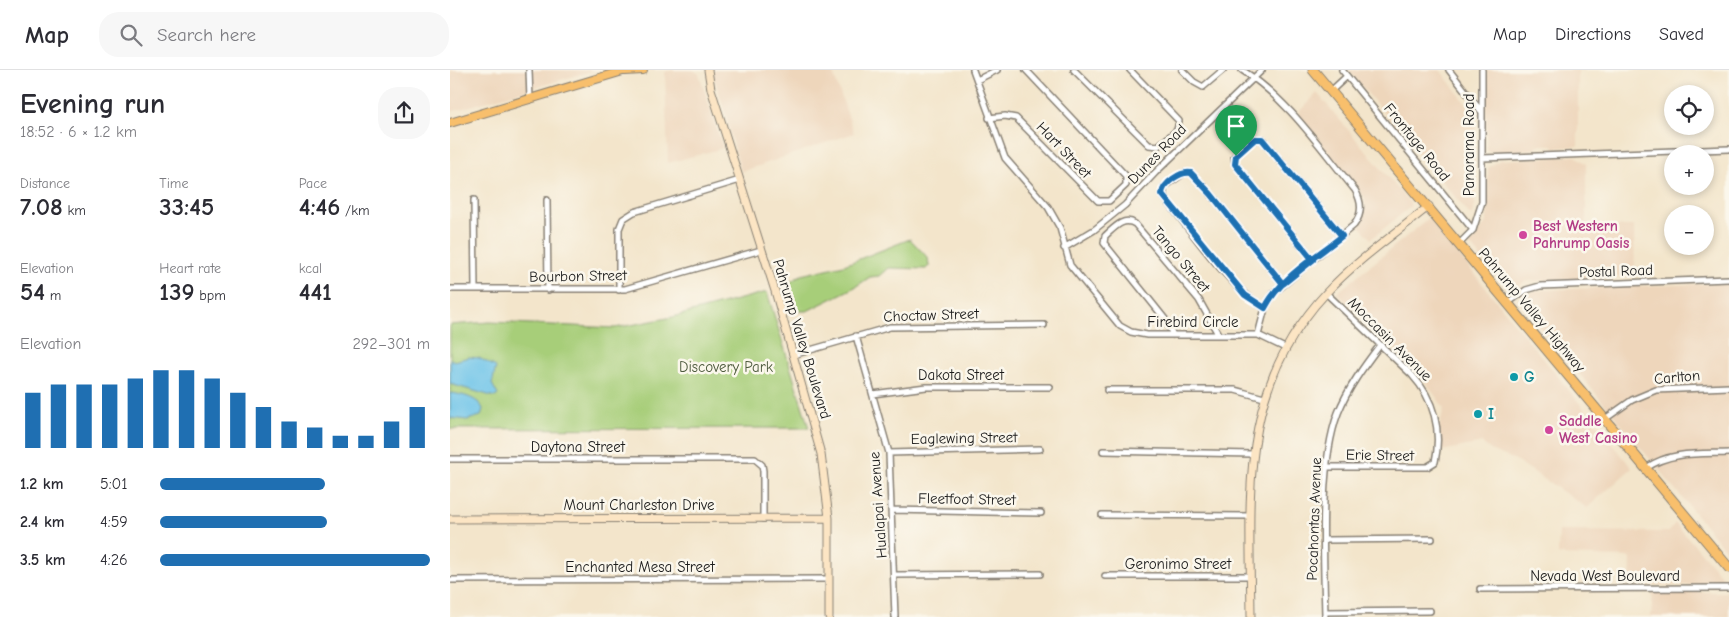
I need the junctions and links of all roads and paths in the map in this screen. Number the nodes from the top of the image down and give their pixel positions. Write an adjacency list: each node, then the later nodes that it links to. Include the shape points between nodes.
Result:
1 (529, 70): 23 (street)
2 (625, 70): 3 (main road); 23 (main road)
3 (642, 70)
4 (701, 70): 18 (street, Pahrump Valley Boulevard)
5 (974, 70): 21 (street, Firebird Circle)
6 (997, 70): 21 (street)
7 (1026, 70): 25 (street, Hart Street, via 1126,176 1127,184 1108,202 1098,202 1016,118)
8 (1074, 70): 9 (street, via 1149,145 1158,146 1177,130 1178,121)
9 (1130, 70)
10 (1182, 70): 11 (street, via 1203,86)
11 (1222, 70)
12 (1242, 70): 20 (street, Firebird Circle)
13 (1262, 70): 20 (street, Dunes Road)
14 (1313, 70): 22 (highway, Pahrump Valley Highway)
15 (1342, 70): 19 (street, Frontage Road)
16 (1449, 70): 24 (street)
17 (1482, 70): 24 (street, Panorama Road)
18 (708, 73): 29 (street, Pahrump Valley Boulevard)
19 (1347, 76): 22 (street); 33 (street, Frontage Road)
20 (1255, 78): 34 (street, Firebird Circle, via 1288,109 1358,195 1360,216); 36 (street, Dunes Road, via 1125,205 1094,230)
21 (977, 80): 25 (street, Firebird Circle)
22 (1332, 90): 32 (highway, Pahrump Valley Highway)
23 (530, 100): 26 (main road)
24 (1481, 111): 28 (street, Panorama Road)
25 (989, 118): 36 (street, Firebird Circle, via 1011,168 1055,217)
26 (450, 123)
27 (1729, 149): 28 (street)
28 (1482, 158): 33 (street, Panorama Road, via 1482,202)
29 (740, 180): 37 (street, Pahrump Valley Boulevard); 44 (street, via 634,212 623,219 619,228)
30 (474, 200): 42 (street)
31 (547, 200): 43 (street)
32 (1428, 206): 35 (highway, Pahrump Valley Highway); 45 (street)
33 (1473, 230): 35 (street, Panorama Road)
34 (1342, 236): 38 (street, Firebird Circle); 38 (street, via 1267,144 1259,138 1244,148 1234,157 1235,164)
35 (1459, 244): 46 (highway, Pahrump Valley Highway)
36 (1064, 248): 49 (street, Firebird Circle, via 1070,265 1110,317 1125,330 1147,335)
37 (761, 250): 44 (street, Bourbon Street); 55 (street, Pahrump Valley Boulevard)
38 (1313, 260): 40 (street, Firebird Circle)
39 (1729, 279): 46 (street, Postal Road, via 1540,286 1526,290)
40 (1283, 284): 47 (street, Firebird Circle); 47 (street, via 1191,173 1184,173 1164,187 1164,197 1245,295)
41 (450, 289): 42 (street, Bourbon Street)
42 (475, 289): 43 (street, Bourbon Street)
43 (548, 290): 44 (street, Bourbon Street)
44 (619, 290)
45 (1326, 293): 53 (street, Moccasin Avenue); 54 (street)
46 (1509, 302): 61 (highway, Pahrump Valley Highway)
47 (1265, 308): 51 (street, Firebird Circle)
48 (1044, 325): 52 (street, Choctaw Street, via 890,327)
49 (1173, 334): 50 (street, Firebird Circle); 50 (street, Tango Street, via 1165,319 1104,243 1105,236 1123,221 1135,224 1199,300)
50 (1218, 334): 51 (street, Firebird Circle)
51 (1258, 335): 54 (street, Firebird Circle)
52 (856, 336): 55 (street, Choctaw Street); 59 (street, Hualapai Avenue)
53 (1380, 345): 68 (street, Moccasin Avenue, via 1412,375 1428,396 1436,422); 69 (street, Pocahontas Avenue, via 1350,387 1338,412)
54 (1285, 348): 60 (street)
55 (793, 355): 76 (street, Pahrump Valley Boulevard, via 821,454)
56 (1729, 386): 61 (street, Carlton, via 1656,390 1632,400)
57 (1050, 387): 59 (street, Dakota Street, via 926,387)
58 (1107, 390): 60 (street, via 1235,390)
59 (873, 394): 64 (street, Hualapai Avenue)
60 (1264, 398): 66 (street)
61 (1605, 419): 70 (highway, Pahrump Valley Highway)
62 (1040, 449): 64 (street, Eaglewing Street)
63 (1103, 452): 66 (street)
64 (889, 453): 71 (street, Hualapai Avenue)
65 (1729, 453): 70 (street, via 1674,456)
66 (1252, 454): 74 (street)
67 (450, 459): 75 (street, Daytona Street, via 749,458 759,462 763,471)
68 (1433, 465): 69 (street, Erie Street)
69 (1327, 466): 79 (street, Pocahontas Avenue)
70 (1646, 468): 80 (highway, Pahrump Valley Highway)
71 (892, 510): 72 (street, Fleetfoot Street); 82 (street, Hualapai Avenue)
72 (1041, 513)
73 (1102, 515): 74 (street)
74 (1250, 516): 84 (street)
75 (763, 518): 76 (street, Mount Charleston Drive); 77 (street, Mount Charleston Drive)
76 (829, 518): 85 (street, Pahrump Valley Boulevard)
77 (450, 519)
78 (1432, 539): 79 (street)
79 (1325, 540): 90 (street, Pocahontas Avenue)
80 (1729, 568)
81 (1040, 574): 82 (street)
82 (895, 575): 92 (street, Hualapai Avenue)
83 (1105, 576): 84 (street, Geronimo Street)
84 (1250, 576): 93 (street)
85 (829, 579): 86 (street, Enchanted Mesa Street); 91 (street, Pahrump Valley Boulevard)
86 (450, 580)
87 (1729, 588): 88 (street, Nevada West Boulevard)
88 (1480, 589)
89 (1430, 611): 90 (street)
90 (1325, 614)
91 (829, 617)
92 (895, 617)
93 (1251, 617)

